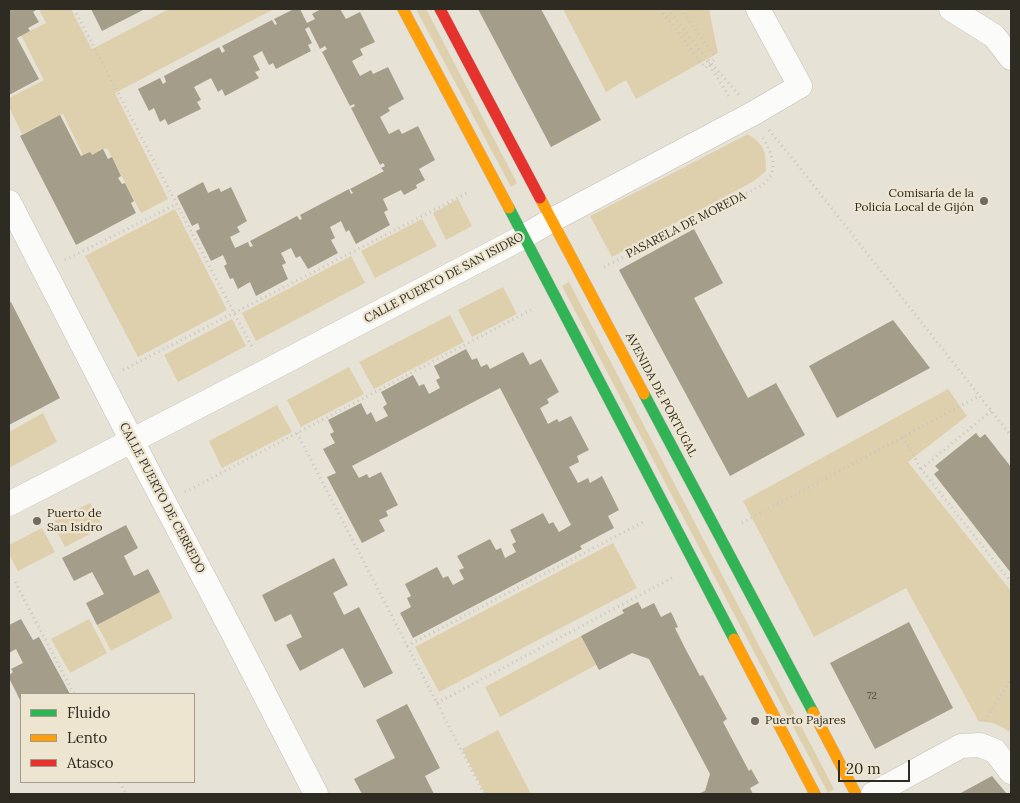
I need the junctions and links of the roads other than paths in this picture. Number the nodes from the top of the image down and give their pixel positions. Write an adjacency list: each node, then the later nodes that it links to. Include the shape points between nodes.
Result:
1 (403, 9): 8 (main road)
2 (440, 9): 7 (main road, AVENIDA DE PORTUGAL)
3 (758, 9): 7 (street, CALLE PUERTO DE SAN ISIDRO, via 800,86)
4 (951, 9): 5 (street, via 994,36)
5 (1011, 58)
6 (9, 202): 9 (street, CALLE PUERTO DE CERREDO)
7 (552, 220): 8 (street, CALLE PUERTO DE SAN ISIDRO); 14 (main road, AVENIDA DE PORTUGAL)
8 (523, 236): 9 (street, CALLE PUERTO DE SAN ISIDRO); 13 (main road)
9 (132, 441): 10 (street, CALLE PUERTO DE SAN ISIDRO); 12 (street, CALLE PUERTO DE CERREDO)
10 (9, 504)
11 (1011, 772): 15 (street, via 995,751 980,745 961,746)
12 (316, 794)
13 (815, 794)
14 (856, 794)
15 (873, 794)

